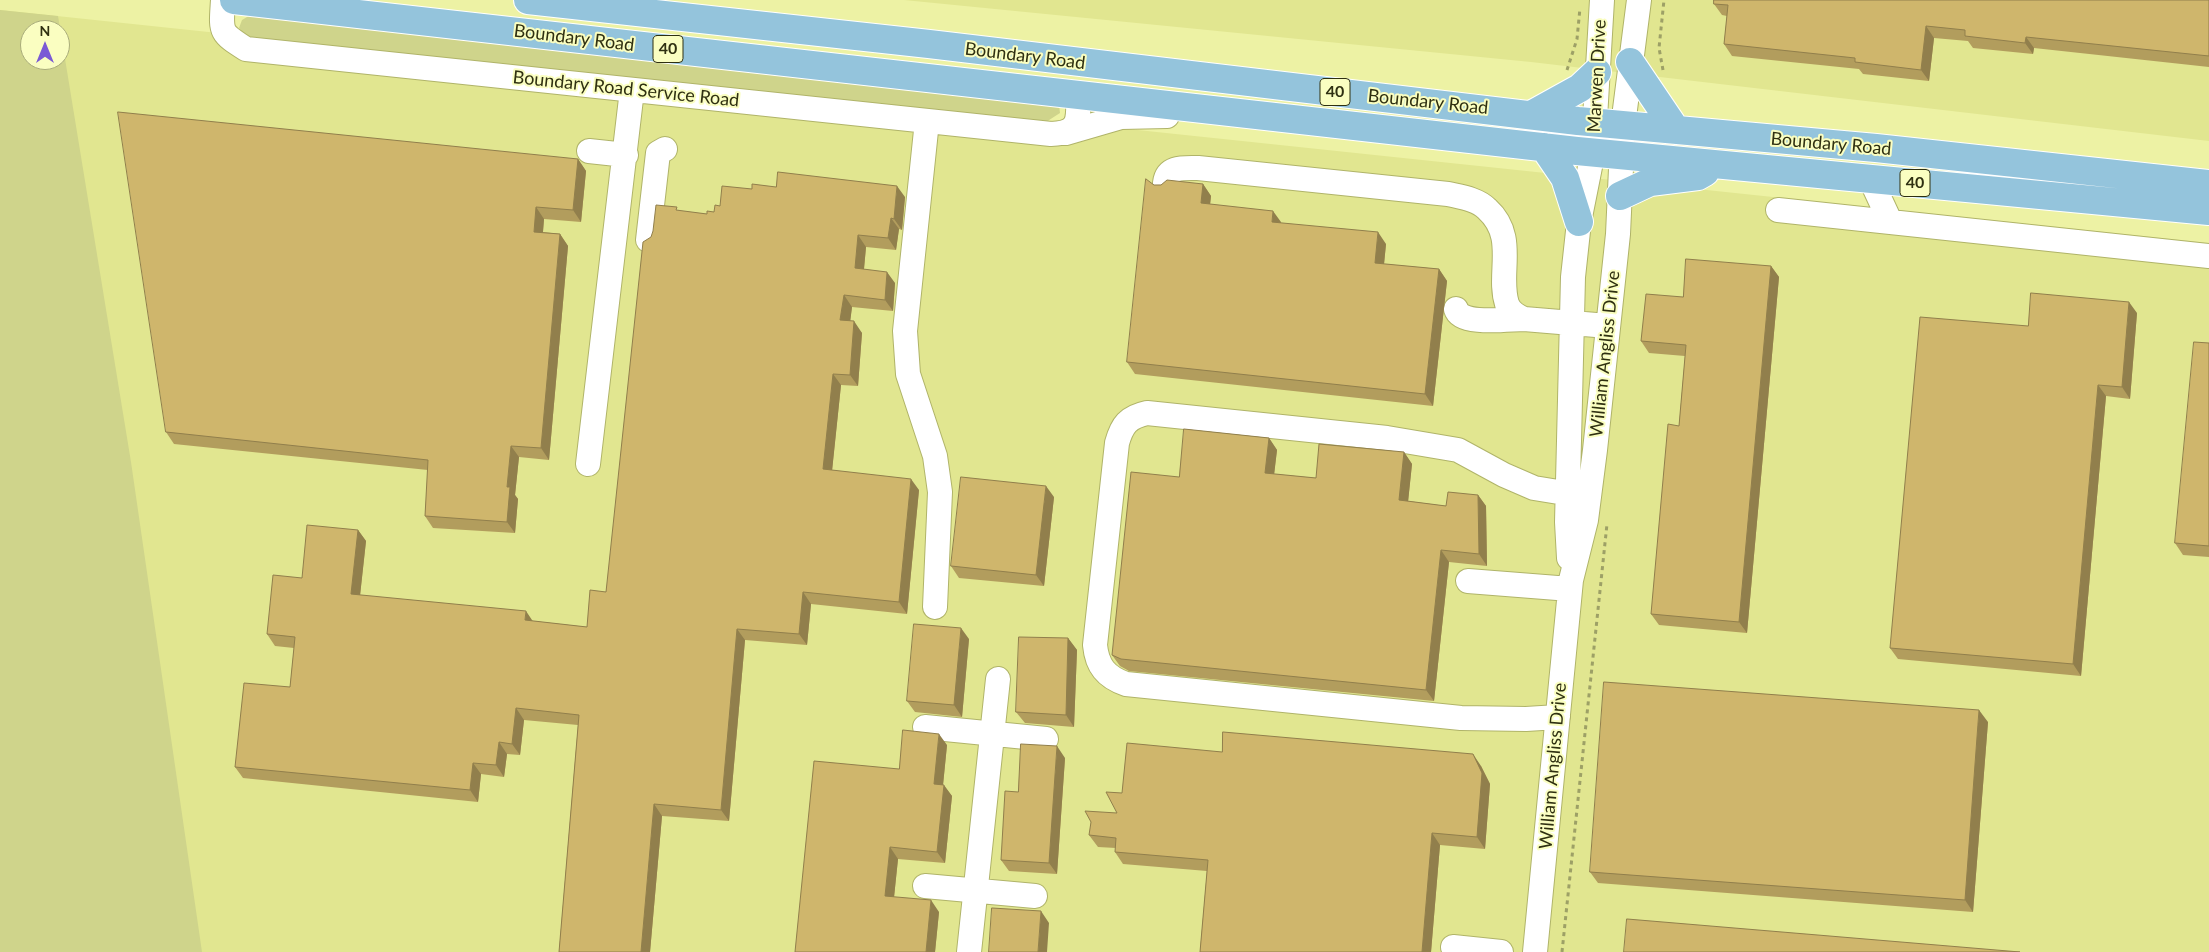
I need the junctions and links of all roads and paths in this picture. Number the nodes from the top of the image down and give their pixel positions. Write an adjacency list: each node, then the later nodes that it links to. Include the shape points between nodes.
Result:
1 (223, 0): 13 (street, Boundary Road Service Road, via 221,24 225,36 246,49)
2 (234, 0): 14 (main road, Boundary Road / 40)
3 (528, 0): 8 (main road, Boundary Road / 40)
4 (1581, 0): 12 (path, via 1577,39)
5 (1602, 0): 10 (street, Marwen Drive)
6 (1639, 0): 9 (street, Marwen Drive)
7 (1664, 0): 11 (path, via 1659,48)
8 (1076, 62): 14 (main road); 15 (main road, Boundary Road / 40)
9 (1630, 62): 19 (street, Marwen Drive); 20 (main road)
10 (1597, 72): 15 (main road, via 1580,88); 18 (street, Marwen Drive)
11 (1664, 74)
12 (1565, 77)
13 (632, 90): 17 (street, Boundary Road Service Road); 26 (street)
14 (1078, 96): 16 (main road, Boundary Road / 40); 21 (street, via 1078,117)
15 (1533, 114): 18 (main road, Boundary Road / 40)
16 (1268, 118): 21 (street, Boundary Road Service Road, via 1224,122 1138,115); 22 (main road, Boundary Road / 40)
17 (927, 121): 21 (street, Boundary Road Service Road); 48 (street, via 905,331 908,374 935,456 940,492)
18 (1594, 123): 19 (main road, Boundary Road / 40); 25 (street, Marwen Drive)
19 (1623, 125): 20 (main road, Boundary Road / 40); 27 (street, William Angliss Drive)
20 (1676, 130): 31 (main road, Boundary Road / 40)
21 (1066, 133)
22 (1544, 147): 25 (main road, Boundary Road / 40); 36 (main road, via 1565,178)
23 (665, 149): 37 (street, via 658,154)
24 (588, 151): 26 (street)
25 (1593, 152): 27 (main road, Boundary Road / 40); 36 (street, William Angliss Drive)
26 (626, 154): 43 (street)
27 (1620, 154): 28 (main road, Boundary Road / 40); 32 (street, William Angliss Drive)
28 (1717, 165): 29 (main road, Boundary Road / 40); 32 (main road, via 1698,176 1650,182)
29 (1870, 178): 34 (main road, Boundary Road / 40); 35 (street, Boundary Road)
30 (1165, 183): 40 (street, via 1170,172 1180,168 1198,168 1448,194 1471,200 1486,208 1498,222 1504,238 1508,306 1515,315)
31 (2209, 184)
32 (1620, 196): 42 (street, William Angliss Drive)
33 (1778, 210): 35 (street)
34 (2209, 211)
35 (1890, 221): 38 (street)
36 (1579, 222): 41 (street, William Angliss Drive)
37 (648, 240)
38 (2209, 256)
39 (1456, 309): 40 (street, via 1461,316 1472,320)
40 (1524, 319): 41 (street)
41 (1570, 323): 42 (street); 44 (street, William Angliss Drive)
42 (1608, 326): 44 (street, William Angliss Drive)
43 (588, 464)
44 (1578, 496): 47 (street, William Angliss Drive, via 1567,522); 50 (street, via 1534,488 1504,476 1458,450 1387,438 1211,418 1136,415 1121,429 1116,443 1095,646 1099,666 1115,681 1126,684 1461,718)
45 (1608, 518): 61 (path)
46 (1468, 581): 47 (street)
47 (1570, 584): 50 (street, William Angliss Drive)
48 (935, 607)
49 (998, 679): 52 (street)
50 (1558, 717): 60 (street, William Angliss Drive)
51 (925, 727): 52 (street)
52 (992, 734): 53 (street); 55 (street)
53 (1046, 740)
54 (925, 886): 55 (street)
55 (976, 891): 56 (street); 58 (street)
56 (1035, 896)
57 (1453, 947): 59 (street)
58 (969, 952)
59 (1501, 952)
60 (1535, 952)
61 (1562, 952)

